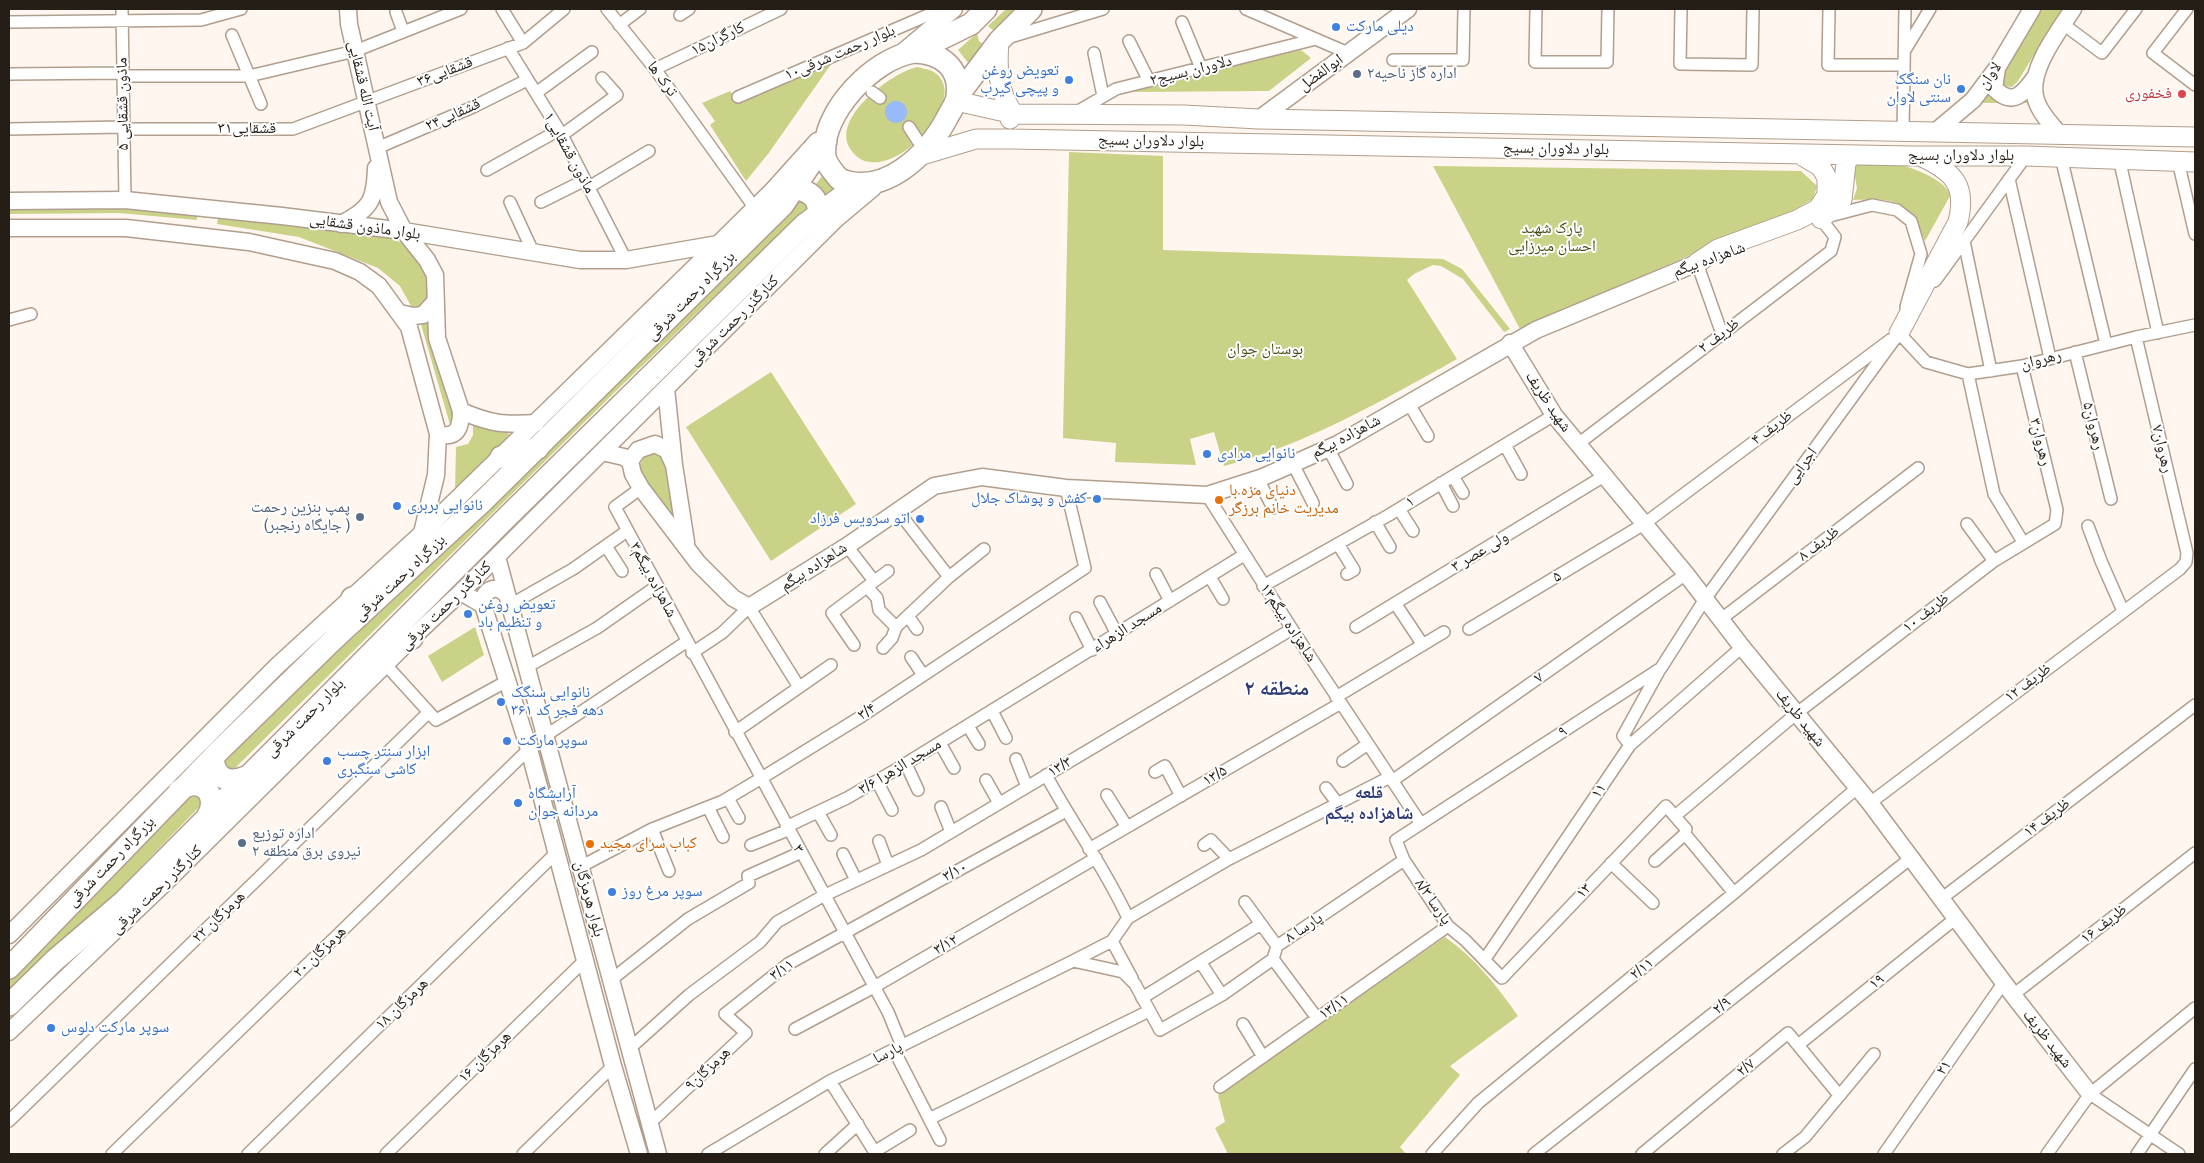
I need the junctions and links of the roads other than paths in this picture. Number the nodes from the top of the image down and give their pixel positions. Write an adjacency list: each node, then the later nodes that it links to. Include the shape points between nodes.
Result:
1 (122, 9): 33 (street, ماذون قشقایی ۵)
2 (241, 9): 33 (street, via 201,20)
3 (336, 9): 32 (street, آیت الله قشقایی)
4 (461, 9): 28 (street)
5 (502, 9): 43 (street)
6 (564, 9): 43 (street)
7 (607, 9): 37 (street, ترک ها)
8 (640, 9): 37 (street)
9 (781, 9): 55 (street, ۱۵کارگران)
10 (942, 9): 66 (street, ۱۰بلوار رحمت شرقی)
11 (954, 9): 48 (street)
12 (1031, 9): 41 (highway)
13 (1103, 9): 41 (street)
14 (1246, 9): 29 (street)
15 (1408, 9): 50 (street, ابوالفضل)
16 (1464, 9): 51 (street, via 1463,60)
17 (1536, 9): 18 (street, via 1535,62 1608,62)
18 (1608, 9)
19 (1680, 9): 20 (street, via 1680,64 1752,65)
20 (1753, 9)
21 (1829, 9): 52 (street, via 1828,65)
22 (1905, 9): 47 (street)
23 (1930, 9): 47 (street)
24 (2032, 9): 54 (street, لاوان)
25 (2073, 9): 36 (street)
26 (2136, 9): 36 (street, via 2102,53)
27 (2187, 9): 63 (street, via 2153,53)
28 (448, 11): 38 (street)
29 (1263, 11): 40 (street)
30 (396, 12): 38 (street)
31 (982, 13): 41 (highway, via 986,32); 48 (highway, via 971,24)
32 (349, 17): 45 (street, آیت الله قشقایی)
33 (122, 21): 34 (street); 57 (street, ماذون قشقایی ۵)
34 (9, 22)
35 (1182, 22): 53 (street)
36 (2063, 24): 59 (street)
37 (619, 25): 55 (street, ترک ها)
38 (403, 31): 45 (street)
39 (232, 35): 58 (street)
40 (1316, 39): 50 (street); 53 (street, دلاوران بسیج۲)
41 (999, 41): 67 (highway); 70 (main road, via 997,59 1001,94)
42 (1130, 41): 62 (street)
43 (523, 43): 44 (street, قشقایی۳۶)
44 (508, 48): 61 (street, ماذون قشقایی۱); 68 (street, قشقایی۳۶)
45 (355, 51): 58 (street); 68 (street, آیت الله قشقایی)
46 (592, 52): 64 (street)
47 (1904, 52): 52 (street)
48 (907, 53): 67 (highway, via 930,52 949,65 955,75); 80 (highway, via 877,68 863,80 842,104)
49 (1094, 53): 65 (street)
50 (1348, 53): 72 (street, ابوالفضل)
51 (1393, 60)
52 (1904, 65): 77 (street)
53 (1201, 68): 62 (street, دلاوران بسیج۲)
54 (1997, 68): 59 (street, via 1994,88 2011,98 2019,96); 78 (street, لاوان, via 1973,100)
55 (655, 69): 104 (street, ترک ها)
56 (9, 74): 57 (street)
57 (123, 74): 58 (street); 75 (street, ماذون قشقایی ۵)
58 (249, 76): 69 (street)
59 (2036, 76): 81 (street, via 2035,97 2044,115)
60 (602, 78): 79 (street, via 617,96)
61 (527, 80): 64 (street, ماذون قشقایی۱); 85 (street, قشقایی۲۴, via 473,108)
62 (1149, 81): 65 (street, دلاوران بسیج۲, via 1116,89)
63 (2195, 85)
64 (536, 93): 79 (street, ماذون قشقایی۱)
65 (1103, 96): 71 (street, دلاوران بسیج۲)
66 (738, 97)
67 (957, 99): 70 (main road, بلوار دلاوران بسیج); 86 (highway, via 941,130)
68 (366, 101): 75 (street, ۳۱قشقایی, via 292,129); 85 (street, آیت الله قشقایی)
69 (261, 104)
70 (1014, 114): 71 (main road, بلوار دلاوران بسیج); 83 (main road, via 1005,131)
71 (1070, 115): 72 (main road, بلوار دلاوران بسیج, via 1184,114)
72 (1259, 119): 73 (main road, بلوار دلاوران بسیج)
73 (1432, 122): 77 (main road, بلوار دلاوران بسیج); 84 (main road)
74 (909, 127): 86 (street)
75 (123, 128): 76 (street, ۳۱قشقایی); 100 (street, ماذون قشقایی ۵)
76 (9, 130)
77 (1903, 132): 78 (main road, بلوار دلاوران بسیج)
78 (1935, 132): 81 (main road, بلوار دلاوران بسیج)
79 (560, 133): 95 (street); 98 (street, ماذون قشقایی۱)
80 (827, 134): 97 (highway, via 825,157 839,179 857,184); 99 (highway, بزرگراه رحمت شرقی); 104 (street)
81 (2060, 134): 82 (main road, بلوار دلاوران بسیج)
82 (2194, 136)
83 (1010, 139): 84 (main road, بلوار دلاوران بسیج); 86 (main road, بلوار دلاوران بسیج, via 976,139)
84 (1432, 147): 88 (main road, بلوار دلاوران بسیج)
85 (377, 148): 108 (street, via 375,194 359,215); 110 (street, آیت الله قشقایی, via 389,202)
86 (919, 149): 97 (highway, via 905,168)
87 (649, 151): 98 (street)
88 (1795, 154): 89 (main road, بلوار دلاوران بسیج); 117 (main road, via 1817,163 1825,172 1827,195 1818,209 1718,249)
89 (1852, 155): 90 (main road, بلوار دلاوران بسیج); 107 (main road, via 1846,163 1842,200)
90 (1918, 156): 91 (main road, بلوار دلاوران بسیج); 123 (main road, via 1937,164 1953,178 1962,198 1961,209 1958,222)
91 (2026, 156): 92 (main road, بلوار دلاوران بسیج); 96 (street, اجرایی)
92 (2061, 157): 93 (main road, بلوار دلاوران بسیج); 128 (street)
93 (2119, 158): 94 (main road, بلوار دلاوران بسیج); 124 (street)
94 (2187, 162): 111 (street)
95 (487, 170)
96 (2009, 179): 113 (street, اجرایی); 130 (street)
97 (876, 181): 106 (highway, بزرگراه رحمت شرقی, via 840,198); 134 (street, کنارگذر رحمت شرقی)
98 (587, 184): 103 (street); 116 (street, ماذون قشقایی۱)
99 (795, 188): 106 (highway, via 817,199); 143 (highway, بزرگراه رحمت شرقی, via 783,205)
100 (125, 200): 101 (street, بلوار ماذون قشقایی); 105 (street, بلوار ماذون قشقایی)
101 (9, 201)
102 (510, 202): 115 (street)
103 (541, 202)
104 (754, 207): 114 (street)
105 (209, 209): 108 (street, بلوار ماذون قشقایی); 112 (street, via 201,222)
106 (819, 214): 227 (highway, بزرگراه رحمت شرقی, via 804,225)
107 (1821, 219): 117 (street, شاهزاده بیگم); 123 (street, شاهزاده بیگم, via 1872,205 1897,210 1911,221 1921,254); 125 (street, ظریف ۲, via 1836,237 1831,251)
108 (341, 224): 110 (street, بلوار ماذون قشقایی)
109 (9, 228): 112 (street, via 126,228)
110 (404, 231): 115 (street, بلوار ماذون قشقایی); 118 (street, آیت الله قشقایی, via 428,260 435,275)
111 (2195, 234)
112 (205, 236): 119 (street, via 335,261 360,272 379,286)
113 (1964, 241): 123 (street, اجرایی); 132 (street)
114 (718, 244): 116 (street, بلوار ماذون قشقایی); 138 (street)
115 (534, 254): 116 (street, بلوار ماذون قشقایی, via 580,260)
116 (626, 260)
117 (1697, 264): 125 (street); 127 (street, شاهزاده بیگم, via 1598,302)
118 (435, 302): 119 (street, via 424,315); 136 (street, آیت الله قشقایی, via 437,338)
119 (400, 313): 139 (street, via 409,328)
120 (31, 314): 121 (street)
121 (9, 320)
122 (2195, 325): 124 (street, رهروان)
123 (1899, 333): 133 (street, رهروان, via 1926,362); 169 (street, ظریف ۴); 199 (street, اجرایی)
124 (2158, 333): 126 (street, رهروان)
125 (1722, 334): 141 (street, ظریف ۲)
126 (2136, 337): 128 (street, رهروان); 185 (street, رهروان۷)
127 (1510, 343): 135 (street, شاهزاده بیگم); 137 (street, شهید ظریف)
128 (2106, 344): 129 (street, رهروان)
129 (2075, 352): 130 (street, رهروان); 161 (street, رهروان۵)
130 (2050, 358): 131 (street, رهروان)
131 (2022, 366): 132 (street, رهروان); 167 (street, رهروان۳)
132 (1991, 371): 133 (street, رهروان)
133 (1968, 374): 175 (street, via 1994,494)
134 (666, 388): 145 (street, کنارگذر رحمت شرقی); 149 (street)
135 (1408, 402): 140 (street); 144 (street, شاهزاده بیگم)
136 (461, 411): 138 (street, via 503,425); 139 (street, via 461,426 456,434 449,437)
137 (1554, 415): 141 (street, شهید ظریف); 142 (street, ۱)
138 (536, 423): 146 (street)
139 (438, 434): 174 (street, via 436,475)
140 (1428, 436)
141 (1578, 444): 153 (street, شهید ظریف)
142 (1505, 445): 151 (street); 152 (street, ۱)
143 (538, 448): 146 (highway); 217 (highway, بزرگراه رحمت شرقی)
144 (1328, 448): 148 (street, شاهزاده بیگم); 156 (street)
145 (602, 452): 147 (street); 183 (street, کنارگذر رحمت شرقی)
146 (501, 457): 174 (street)
147 (630, 461): 149 (street, via 638,450 655,444 667,450); 157 (street)
148 (1293, 464): 154 (street, شاهزاده بیگم); 162 (street)
149 (674, 466): 176 (street)
150 (1918, 468): 209 (street, ظریف ۸)
151 (1521, 474)
152 (1453, 476): 155 (street, ۱); 159 (street)
153 (1604, 476): 169 (street, شهید ظریف); 203 (street, ولی عصر ۳)
154 (1258, 479): 160 (street, شاهزاده بیگم); 164 (street)
155 (1441, 483): 163 (street); 165 (street, ۱)
156 (1347, 484)
157 (641, 488): 172 (street, ۳شاهزاده بیگم, via 614,507); 176 (street)
158 (1066, 488): 160 (street, شاهزاده بیگم); 166 (street, شاهزاده بیگم, via 982,478 934,486); 232 (street, ۳/۴, via 1085,568)
159 (1463, 493)
160 (1207, 495): 182 (street, شاهزاده بیگم۱۳)
161 (2111, 499)
162 (1313, 503)
163 (1453, 506)
164 (1272, 508)
165 (1399, 509): 168 (street, ۱); 173 (street)
166 (898, 511): 179 (street, شاهزاده بیگم); 192 (street)
167 (2057, 518): 175 (street, ظریف ۱۰, via 2055,524)
168 (1375, 522): 177 (street, ۱); 180 (street)
169 (1644, 524): 190 (street, شهید ظریف); 214 (street, ۵)
170 (1967, 524): 184 (street)
171 (2088, 526): 206 (street)
172 (628, 531): 178 (street); 194 (street, ۳شاهزاده بیگم)
173 (1413, 531)
174 (422, 533): 197 (street)
175 (2023, 542): 184 (street, ظریف ۱۰)
176 (686, 544): 205 (street, via 714,580 733,598)
177 (1338, 544): 189 (street, via 1354,570); 195 (street, ۱)
178 (606, 546): 186 (street); 200 (street, via 573,569)
179 (847, 546): 193 (street); 205 (street, شاهزاده بیگم)
180 (1390, 547)
181 (984, 549): 192 (street)
182 (1244, 555): 191 (street, مسجد الزهراء); 195 (street, شاهزاده بیگم۱۳)
183 (497, 557): 196 (street, کنارگذر رحمت شرقی); 200 (street, بلوار هرمزگان)
184 (1994, 561): 239 (street, ظریف ۱۰)
185 (2191, 565): 206 (street, ظریف ۱۲)
186 (622, 570)
187 (888, 570): 193 (street)
188 (1156, 574): 201 (street)
189 (1347, 574)
190 (1686, 574): 199 (street, شهید ظریف); 259 (street, ۷)
191 (1210, 576): 198 (street); 201 (street, مسجد الزهراء)
192 (948, 577): 207 (street)
193 (870, 584): 210 (street, via 879,610); 220 (street, via 832,613)
194 (657, 586): 219 (street, ۳شاهزاده بیگم); 230 (street, via 597,628)
195 (1263, 586): 213 (street, شاهزاده بیگم۱۳)
196 (461, 592): 204 (street); 218 (street, کنارگذر رحمت شرقی)
197 (352, 598): 217 (highway); 317 (street, via 277,666)
198 (1223, 599)
199 (1705, 600): 209 (street, شهید ظریف); 231 (street, ۹)
200 (509, 601): 204 (street, via 504,591 491,588 482,598); 230 (street, بلوار هرمزگان)
201 (1170, 601): 216 (street, مسجد الزهراء)
202 (1100, 602): 216 (street)
203 (1395, 603): 211 (street, ولی عصر ۳); 221 (street)
204 (483, 605): 233 (street, بلوار هرمزگان)
205 (749, 607): 225 (street, via 722,633); 234 (street)
206 (2123, 611): 271 (street, ظریف ۱۲)
207 (908, 616): 210 (street); 212 (street)
208 (1076, 618): 224 (street)
209 (1720, 620): 223 (street, شهید ظریف)
210 (896, 627): 222 (street)
211 (1356, 627)
212 (917, 629)
213 (1292, 629): 236 (street, شاهزاده بیگم۱۳); 256 (street, ۱۳/۳)
214 (1470, 630)
215 (1444, 632): 221 (street, ۱۳/۵)
216 (1117, 634): 224 (street, مسجد الزهراء)
217 (334, 638): 250 (highway, بزرگراه رحمت شرقی)
218 (412, 638): 227 (highway); 228 (street, کنارگذر رحمت شرقی)
219 (686, 642): 225 (street, ۳شاهزاده بیگم); 243 (street)
220 (854, 645)
221 (1423, 645): 236 (street, ۱۳/۵)
222 (883, 648)
223 (1742, 648): 239 (street, شهید ظریف); 248 (street, ۱۱)
224 (1092, 650): 235 (street, مسجد الزهراء)
225 (692, 653): 242 (street, ۳)
226 (911, 657): 232 (street)
227 (363, 661): 257 (highway, بلوار رحمت شرقی)
228 (386, 665): 240 (street); 341 (street, کنارگذر رحمت شرقی)
229 (831, 665): 234 (street)
230 (527, 667): 243 (street, بلوار هرمزگان)
231 (1661, 668): 248 (street, via 1623,736); 281 (street, ۹)
232 (923, 675): 258 (street, ۳/۴)
233 (507, 681): 240 (street, هرمزگان ۲۲); 249 (street, بلوار هرمزگان)
234 (800, 687): 242 (street)
235 (1010, 700): 238 (street, مسجد الزهرا ۳/۶)
236 (1339, 700): 247 (street, شاهزاده بیگم۱۳); 268 (street, ۱۳/۵)
237 (2195, 705): 309 (street, ظریف ۱۴)
238 (992, 711): 241 (street, مسجد الزهرا ۳/۶); 244 (street)
239 (1797, 713): 264 (street, شهید ظریف); 278 (street)
240 (432, 716): 354 (street, هرمزگان ۲۲)
241 (968, 726): 245 (street, مسجد الزهرا ۳/۶); 246 (street)
242 (735, 732): 258 (street, ۳)
243 (545, 736): 304 (street, بلوار هرمزگان)
244 (1006, 738)
245 (940, 743): 253 (street, مسجد الزهرا ۳/۶); 254 (street)
246 (979, 744)
247 (1368, 744): 252 (street); 259 (street, شاهزاده بیگم۱۳)
248 (1630, 745): 322 (street, ۱۱)
249 (528, 749): 293 (street, بلوار هرمزگان); 362 (street, هرمزگان ۲۰)
250 (220, 750): 257 (highway, via 213,757 219,776 228,781 239,781); 266 (highway, بزرگراه رحمت شرقی)
251 (1016, 759): 262 (street)
252 (1343, 761)
253 (906, 764): 261 (street, مسجد الزهرا ۳/۶); 265 (street)
254 (954, 768)
255 (1155, 772): 268 (street, via 1165,766)
256 (1046, 775): 262 (street, ۱۳/۳); 276 (street)
257 (248, 776): 279 (highway, بزرگراه رحمت شرقی)
258 (760, 779): 269 (street, ۳/۴); 284 (street, ۳)
259 (1391, 779): 272 (street, ۷); 281 (street, شاهزاده بیگم۱۳)
260 (986, 780): 270 (street)
261 (877, 781): 275 (street); 277 (street, مسجد الزهرا ۳/۶)
262 (1027, 787): 270 (street, ۱۳/۳)
263 (1326, 788): 272 (street)
264 (1857, 788): 271 (street, شهید ظریف); 307 (street, ۲/۱۱)
265 (918, 790)
266 (179, 791): 279 (highway, via 187,785 197,784 207,789 212,798 212,808); 320 (highway, بزرگراه رحمت شرقی)
267 (1107, 795): 282 (street)
268 (1181, 796): 282 (street, ۱۳/۵)
269 (728, 798): 273 (street, ۳/۴); 280 (street)
270 (999, 803): 285 (street, ۱۳/۳)
271 (1870, 803): 298 (street, شهید ظریف)
272 (1338, 804): 299 (street, ۷)
273 (708, 807): 283 (street, ۳/۴); 288 (street)
274 (941, 807): 285 (street)
275 (892, 810)
276 (1066, 811): 294 (street); 316 (street, ۳/۱۰)
277 (818, 812): 284 (street, مسجد الزهرا ۳/۶); 287 (street)
278 (1675, 816): 286 (street, via 1686,829); 302 (street, ۱۳, via 1666,806)
279 (207, 817): 334 (highway, بزرگراه رحمت شرقی, via 123,902 55,960)
280 (739, 818)
281 (1421, 824): 290 (street, ۹)
282 (1126, 827): 294 (street, ۱۳/۵)
283 (652, 829): 304 (street, ۳/۴); 305 (street)
284 (787, 829): 292 (street, مسجد الزهرا ۳/۶); 308 (street, ۳)
285 (951, 832): 303 (street, ۱۳/۳)
286 (1685, 834): 301 (street); 307 (street)
287 (831, 835)
288 (723, 837)
289 (879, 840): 303 (street)
290 (1396, 840): 300 (street, ۸/۳ پارسا)
291 (1204, 844): 299 (street, via 1211,840)
292 (750, 845)
293 (556, 853): 323 (street, بلوار هرمزگان); 363 (street, هرمزگان ۱۸)
294 (1092, 853): 312 (street); 330 (street, ۳/۱۲)
295 (2195, 853): 331 (street, ظریف ۱۶)
296 (843, 854): 306 (street)
297 (795, 855): 328 (street, via 748,876 749,883 688,919)
298 (1911, 858): 309 (street, شهید ظریف); 371 (street, ۲/۹)
299 (1229, 859): 312 (street, ۷)
300 (1404, 860): 315 (street, ۸/۳ پارسا); 319 (street, ۸ پارسا)
301 (1655, 861)
302 (1611, 863): 311 (street); 327 (street, ۱۳)
303 (888, 865): 306 (street, ۱۳/۳)
304 (580, 867): 328 (street, بلوار هرمزگان)
305 (669, 871)
306 (856, 880): 308 (street, ۱۳/۳)
307 (1734, 893): 370 (street, ۲/۱۱, via 1478,1103)
308 (824, 896): 316 (street, ۳); 344 (street, ۱۳/۳, via 778,922 760,942 689,995)
309 (1940, 899): 313 (street, شهید ظریف)
310 (1245, 902): 314 (street)
311 (1653, 903)
312 (1128, 918): 318 (street, پارسا)
313 (1956, 918): 331 (street, شهید ظریف); 342 (street, ۱۹)
314 (1261, 924): 319 (street); 325 (street)
315 (1448, 926): 322 (street, ۸/۳ پارسا); 338 (street, ۱۳/۱۱)
316 (844, 933): 330 (street, ۳); 337 (street, ۳/۱۱, via 788,964)
317 (9, 935)
318 (1112, 941): 324 (street, پارسا); 329 (street)
319 (1277, 946): 321 (street, ۸ پارسا)
320 (18, 956): 326 (highway, بزرگراه رحمت شرقی)
321 (1273, 959): 332 (street, ۸ پارسا); 338 (street)
322 (1484, 959): 327 (street, ۸/۳ پارسا)
323 (584, 961): 347 (street, بلوار هرمزگان); 364 (street, هرمزگان ۱۶)
324 (1073, 961): 329 (street, via 1123,972); 343 (street, پارسا)
325 (1201, 963): 332 (street); 333 (street)
326 (9, 968)
327 (1502, 978)
328 (611, 980): 344 (street, بلوار هرمزگان)
329 (1135, 984): 333 (street)
330 (874, 987): 340 (street, ۳/۱۲); 343 (street, ۳)
331 (2008, 988): 351 (street, شهید ظریف); 375 (street, ۲۱)
332 (1222, 995): 336 (street, ۸ پارسا, via 1160,1030)
333 (1142, 998): 336 (street)
334 (9, 1005)
335 (2195, 1008): 351 (street)
336 (1149, 1011): 353 (street)
337 (725, 1014): 355 (street, هرمزگان۹, via 746,1033)
338 (1317, 1018): 346 (street, ۱۳/۱۱)
339 (1243, 1024): 346 (street)
340 (795, 1028)
341 (9, 1032)
342 (1798, 1045): 352 (street); 372 (street, ۲/۷, via 1788,1033)
343 (898, 1048): 349 (street, پارسا); 353 (street, ۳)
344 (629, 1049): 355 (street, بلوار هرمزگان)
345 (1874, 1054): 352 (street)
346 (1263, 1057): 350 (street, ۱۳/۱۱)
347 (613, 1066): 365 (street); 366 (street, بلوار هرمزگان)
348 (2195, 1069): 358 (street)
349 (830, 1081): 356 (street); 368 (street, پارسا)
350 (1220, 1087)
351 (2090, 1094): 358 (street); 376 (street)
352 (1840, 1095): 359 (street)
353 (929, 1119): 360 (street, ۳)
354 (9, 1121)
355 (649, 1124): 367 (street, بلوار هرمزگان)
356 (858, 1124): 361 (street); 369 (street)
357 (910, 1130): 361 (street)
358 (2150, 1135): 377 (street); 378 (street)
359 (1805, 1137): 373 (street); 374 (street)
360 (940, 1140)
361 (875, 1153)
362 (112, 1154)
363 (248, 1154)
364 (386, 1154)
365 (523, 1154)
366 (639, 1154)
367 (658, 1154)
368 (708, 1154)
369 (825, 1154)
370 (1432, 1154)
371 (1534, 1154)
372 (1642, 1154)
373 (1783, 1154)
374 (1798, 1154)
375 (1884, 1154)
376 (2047, 1154)
377 (2137, 1154)
378 (2179, 1154)

